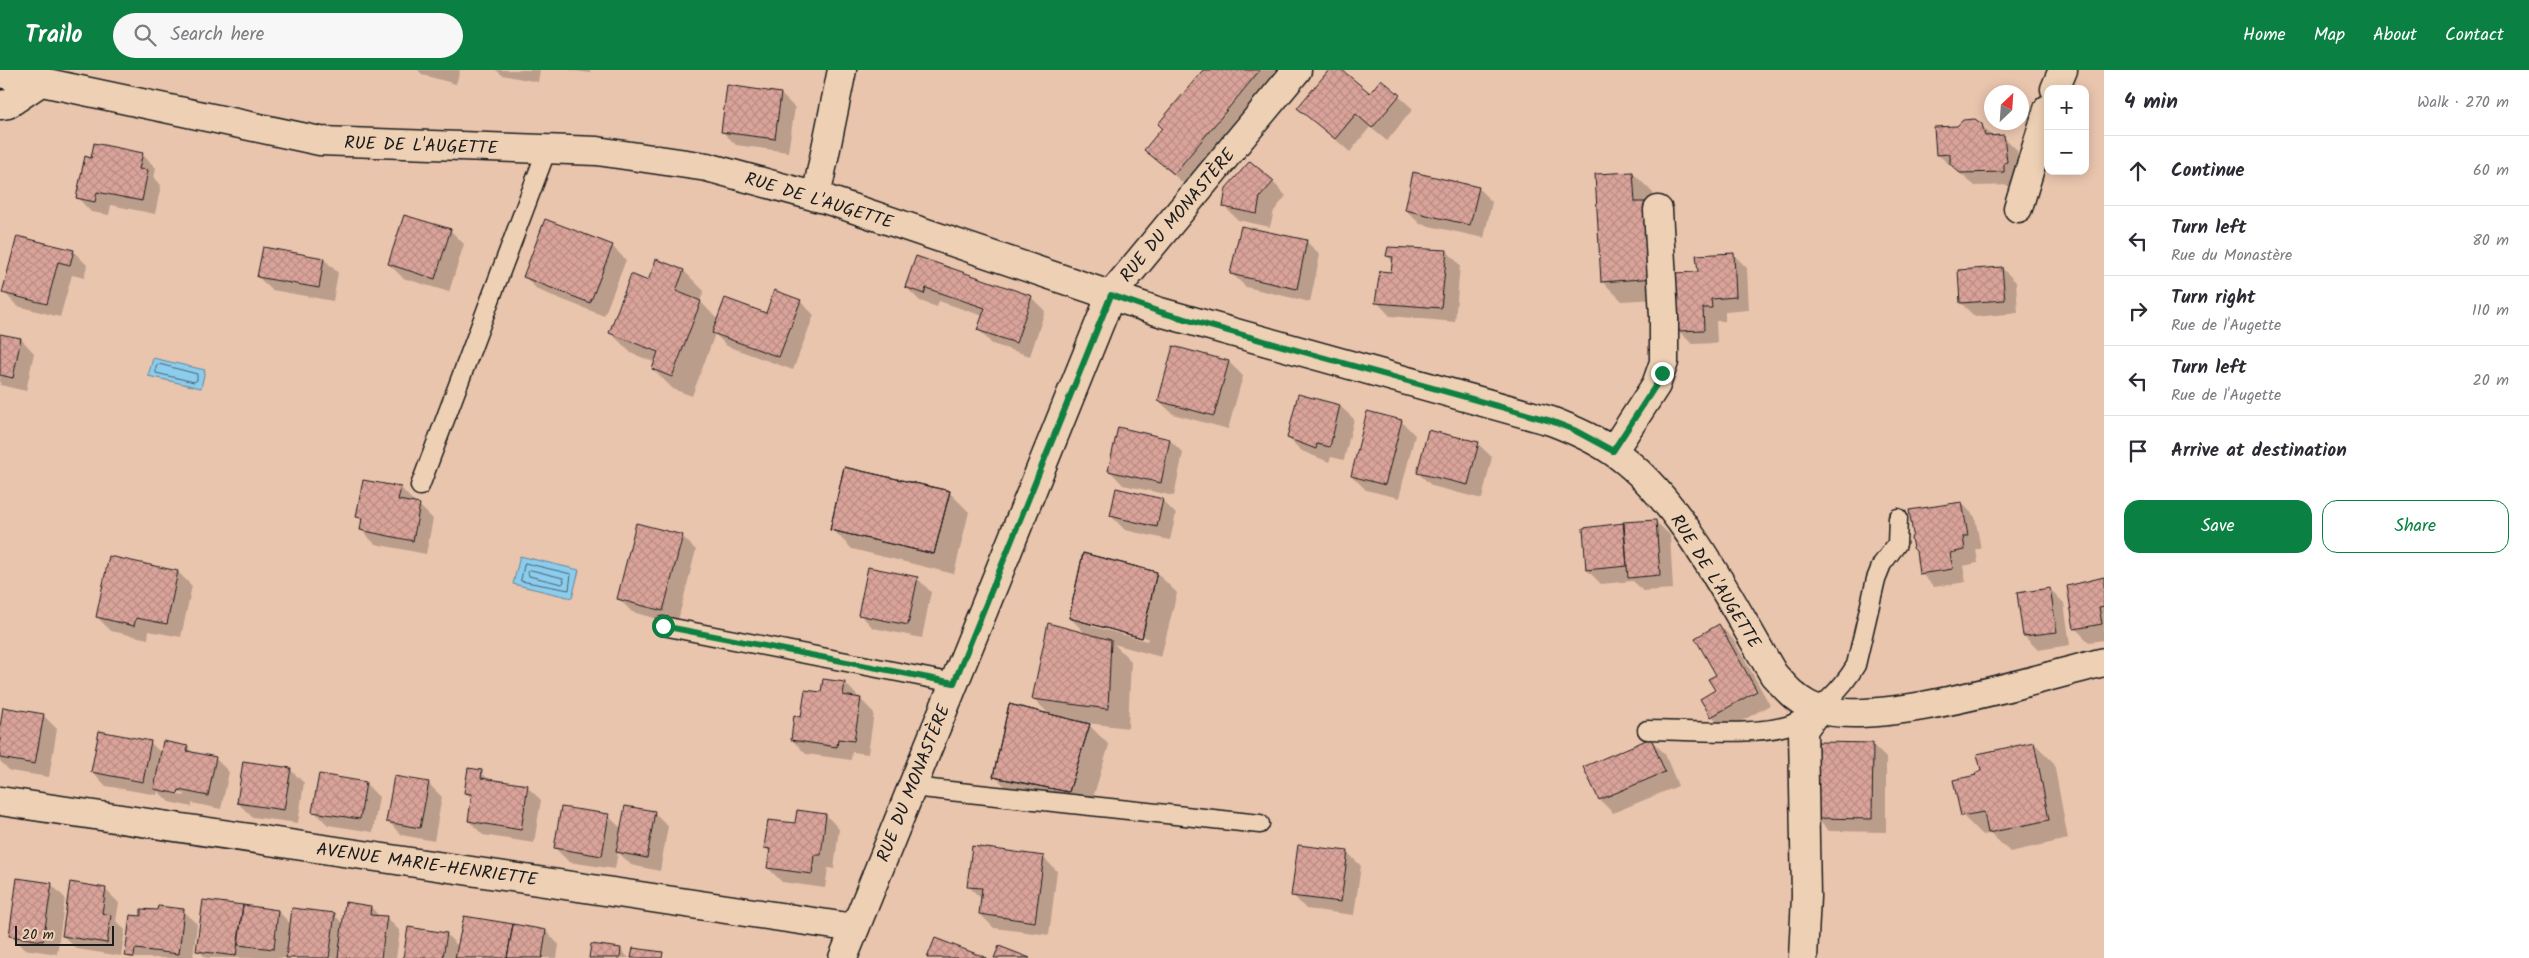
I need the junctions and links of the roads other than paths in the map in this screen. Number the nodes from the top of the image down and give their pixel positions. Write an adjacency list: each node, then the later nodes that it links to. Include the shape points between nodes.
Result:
1 (842, 70): 10 (street)
2 (1297, 70): 13 (street, RUE DU MONASTÈRE)
3 (2063, 70): 6 (street)
4 (0, 73): 5 (street, RUE DE L'AUGETTE)
5 (37, 76): 7 (street, via 8,104); 9 (street, RUE DE L'AUGETTE, via 320,141)
6 (2057, 85)
7 (0, 104)
8 (2044, 122): 11 (street)
9 (547, 149): 10 (street, RUE DE L'AUGETTE, via 598,151 707,166); 15 (lane)
10 (816, 197): 13 (street, RUE DE L'AUGETTE)
11 (2018, 208)
12 (1658, 210): 14 (street, via 1664,362 1656,385)
13 (1111, 295): 14 (street, RUE DE L'AUGETTE, via 1160,312 1551,421); 19 (street, RUE DU MONASTÈRE)
14 (1613, 451): 20 (street, RUE DE L'AUGETTE, via 1649,482 1679,519 1774,674 1790,693)
15 (420, 486)
16 (1898, 518): 20 (lane, via 1897,544 1876,578 1856,665)
17 (663, 626): 19 (lane)
18 (2104, 662): 20 (street, RUE DE L'AUGETTE, via 2000,690 1928,704 1855,712)
19 (954, 683): 22 (street, RUE DU MONASTÈRE)
20 (1818, 709): 21 (lane, via 1790,724 1748,731); 27 (street, via 1803,730 1806,896)
21 (1647, 730)
22 (912, 787): 24 (lane); 25 (street, RUE DU MONASTÈRE)
23 (0, 801): 25 (street, AVENUE MARIE-HENRIETTE)
24 (1260, 824)
25 (854, 928): 26 (street, RUE DU MONASTÈRE)
26 (843, 958)
27 (1803, 958)

